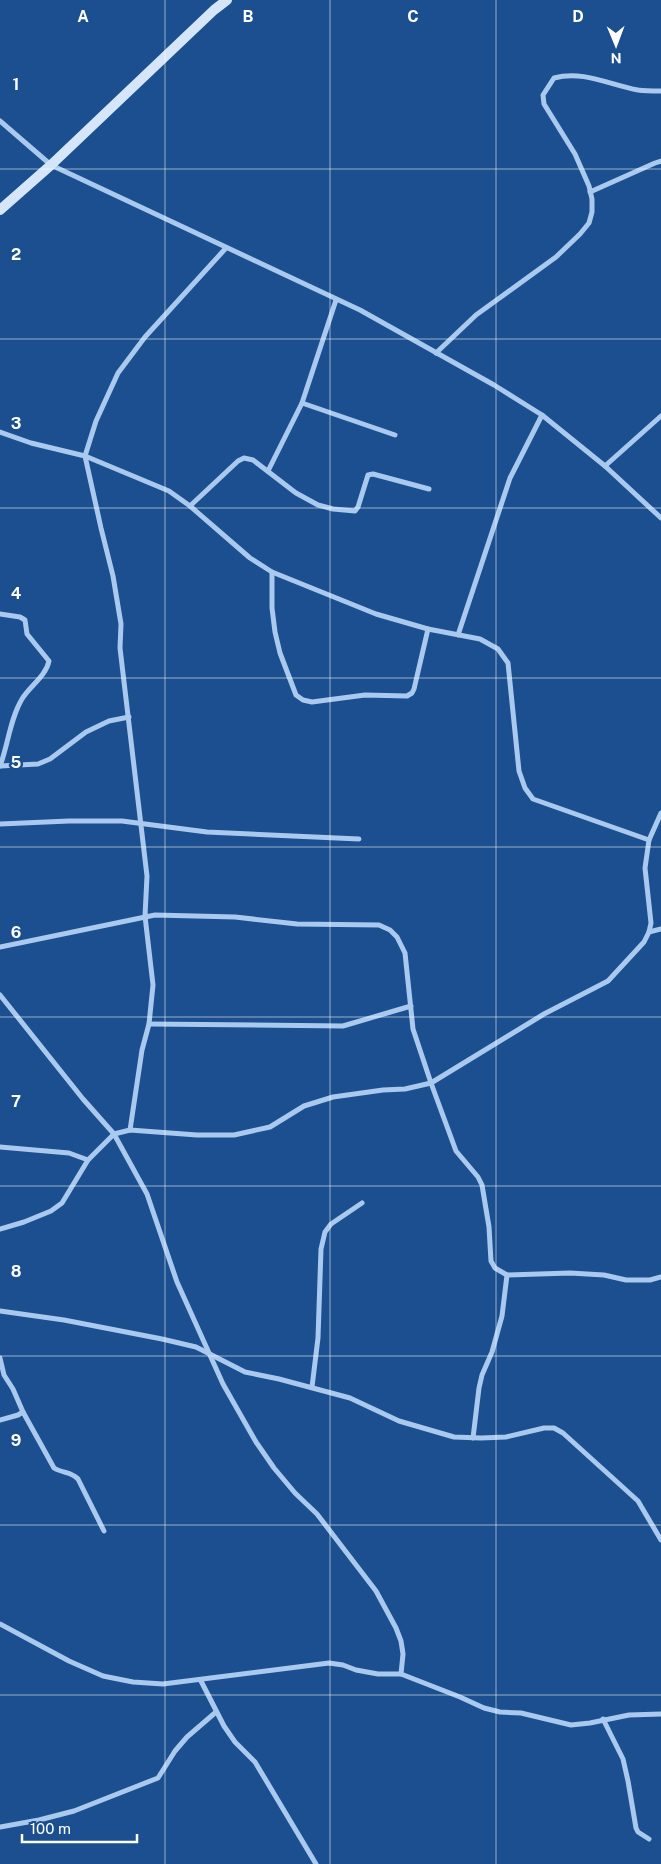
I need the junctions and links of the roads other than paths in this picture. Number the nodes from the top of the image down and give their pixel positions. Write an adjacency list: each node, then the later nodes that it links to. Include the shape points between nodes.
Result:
1 (227, 0): 5 (street)
2 (661, 91): 6 (street, via 638,90 566,74 554,78 546,89 544,104 575,154)
3 (0, 121): 5 (street)
4 (661, 161): 6 (street)
5 (51, 165): 7 (street); 8 (street)
6 (590, 192): 10 (street, via 591,218 580,234 556,256 476,315)
7 (0, 210)
8 (226, 248): 9 (street); 16 (street, via 145,337 118,372 96,421)
9 (336, 300): 10 (street); 11 (street)
10 (436, 353): 12 (street)
11 (302, 403): 15 (street); 18 (street)
12 (542, 415): 17 (street); 25 (street, via 510,478)
13 (661, 416): 17 (street)
14 (0, 432): 16 (street)
15 (395, 435)
16 (85, 456): 20 (street, via 169,491); 26 (street, via 114,576)
17 (605, 466): 21 (street)
18 (268, 471): 19 (street, via 318,505 355,512 368,475); 20 (street, via 253,460 238,460)
19 (430, 489)
20 (190, 506): 22 (street, via 250,558)
21 (661, 518)
22 (272, 572): 24 (street, via 376,614); 24 (street, via 272,608 280,653 296,695 303,700 312,702 365,695 407,696 414,689)
23 (0, 614): 27 (street, via 25,620 27,634 49,661 16,712)
24 (428, 629): 25 (street)
25 (458, 635): 32 (street, via 480,639 498,649 508,663 520,771 524,788 533,799)
26 (129, 717): 27 (street, via 94,728 38,764); 30 (street)
27 (0, 766)
28 (661, 813): 32 (street)
29 (0, 824): 30 (street, via 69,821)
30 (142, 824): 31 (street, via 207,832); 33 (street, via 147,876)
31 (359, 840)
32 (649, 840): 35 (street, via 645,868 651,923)
33 (145, 916): 36 (street); 38 (street, via 235,916 297,924 378,925 397,937 404,953); 39 (street, via 153,985)
34 (661, 929): 35 (street)
35 (649, 932): 40 (street, via 644,942 608,981 544,1014)
36 (0, 947)
37 (0, 996): 42 (street)
38 (411, 1006): 39 (street, via 343,1026); 40 (street, via 413,1029)
39 (149, 1024): 41 (street)
40 (431, 1083): 41 (street, via 333,1097 304,1106 270,1127 234,1135); 47 (street, via 456,1151 482,1185 491,1261 495,1268)
41 (130, 1130): 42 (street)
42 (114, 1134): 44 (street); 50 (street, via 147,1194 177,1282)
43 (0, 1146): 44 (street, via 69,1153)
44 (88, 1160): 46 (street, via 62,1203 52,1211)
45 (362, 1203): 52 (street, via 331,1224 321,1249 318,1338)
46 (0, 1229)
47 (507, 1275): 48 (street, via 570,1273 626,1280); 55 (street, via 502,1316 479,1388)
48 (661, 1277)
49 (0, 1310): 50 (street, via 162,1339)
50 (207, 1352): 52 (street, via 246,1372); 59 (street, via 237,1410 274,1468 317,1514 376,1591 401,1641)
51 (0, 1358): 53 (street, via 4,1375)
52 (312, 1387): 55 (street, via 350,1398 400,1421 454,1437)
53 (23, 1412): 54 (street); 56 (street, via 54,1468 78,1479)
54 (0, 1420)
55 (473, 1438): 57 (street, via 554,1428 638,1501)
56 (104, 1531)
57 (661, 1540)
58 (0, 1624): 60 (street, via 103,1676 163,1684)
59 (401, 1674): 60 (street, via 378,1674 329,1663); 63 (street, via 500,1712 521,1713 571,1725)
60 (201, 1681): 61 (street)
61 (216, 1712): 64 (street, via 181,1744 158,1778 74,1811); 66 (street, via 235,1742 255,1762)
62 (661, 1714): 63 (street)
63 (604, 1719): 65 (street, via 623,1759 636,1828)
64 (0, 1827)
65 (649, 1839)
66 (316, 1864)

